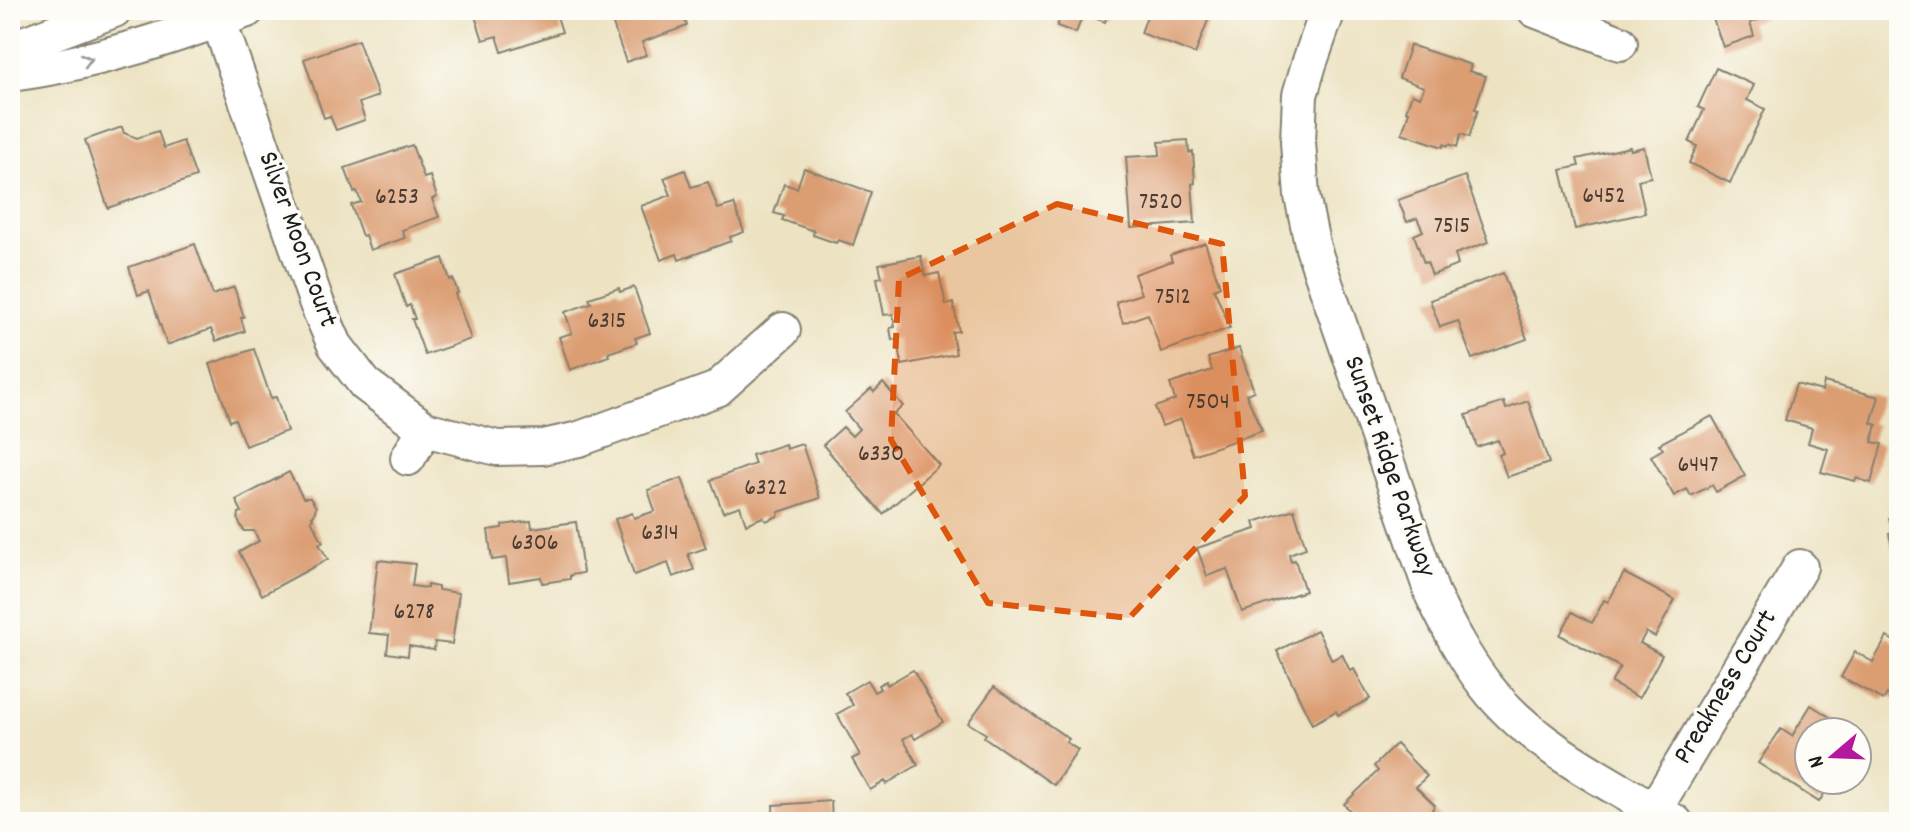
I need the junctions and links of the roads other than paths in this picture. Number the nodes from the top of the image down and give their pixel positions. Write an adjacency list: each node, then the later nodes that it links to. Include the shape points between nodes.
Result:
1 (114, 10): 6 (street)
2 (1328, 10): 10 (street, Sunset Ridge Parkway, via 1300,95 1302,196 1313,248 1433,596 1459,649 1487,689 1523,725)
3 (1535, 10): 5 (street)
4 (227, 13): 7 (street, one-way to 4, via 70,65 172,37); 8 (street, Silver Moon Court, via 317,304 335,345 417,443 543,447 579,439 717,389)
5 (1620, 43)
6 (10, 49)
7 (10, 74)
8 (783, 330)
9 (1800, 567): 10 (street, Preakness Court)
10 (1664, 816)

